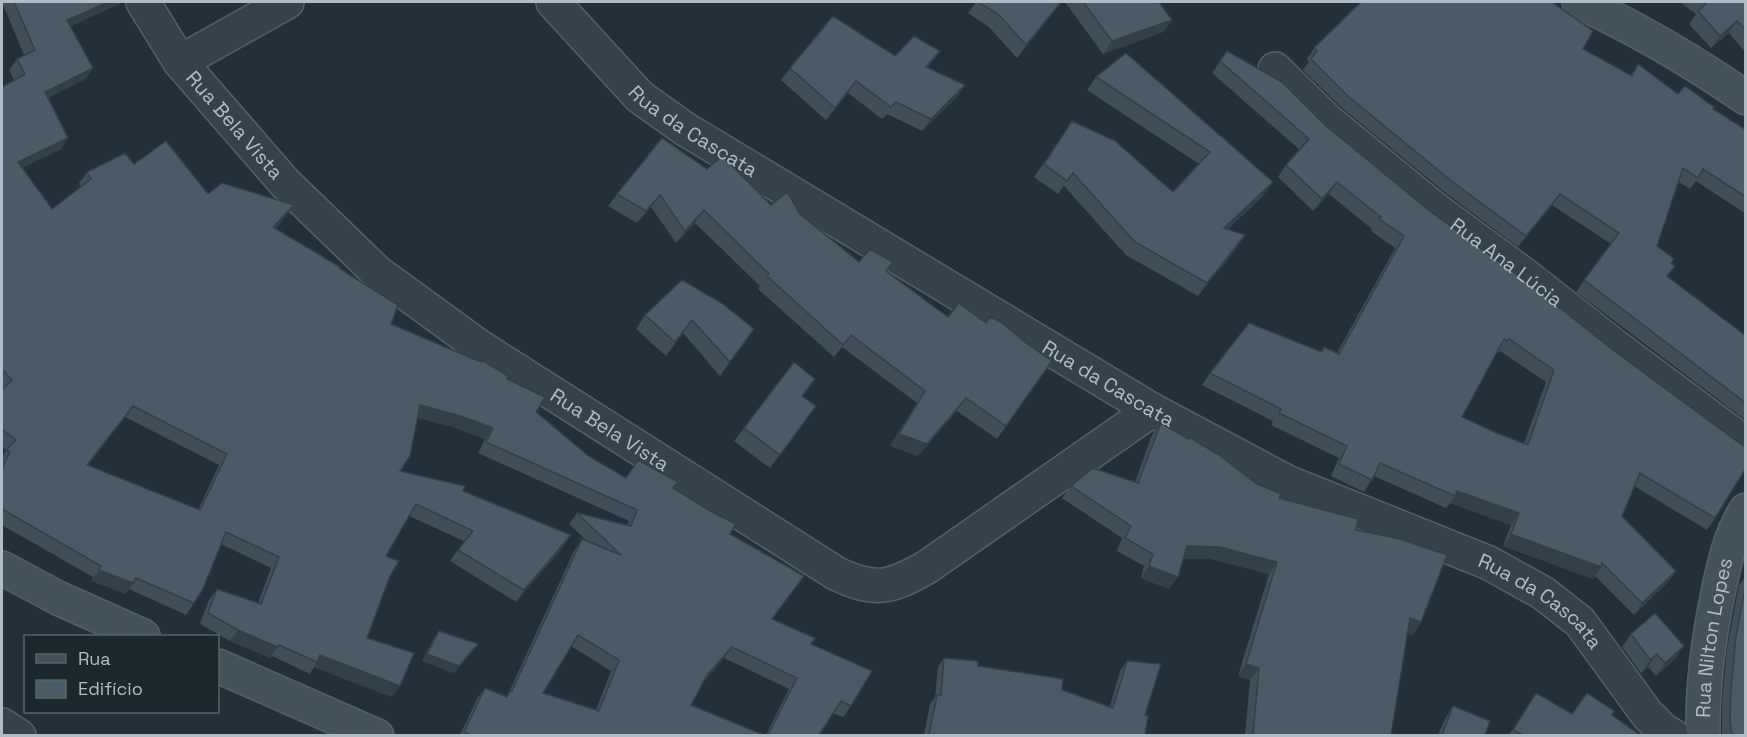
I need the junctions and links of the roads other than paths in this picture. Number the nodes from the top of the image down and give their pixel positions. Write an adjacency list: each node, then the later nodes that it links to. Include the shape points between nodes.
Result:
1 (143, 2): 5 (street, Rua Bela Vista)
2 (286, 2): 5 (street)
3 (553, 2): 8 (street, Rua da Cascata, via 640,97 684,129)
4 (1579, 2): 7 (main road, via 1626,23)
5 (180, 62): 8 (street, Rua Bela Vista, via 285,183 377,272 480,347 856,583 877,587 920,572)
6 (1275, 69): 9 (street, Rua Ana Lúcia, via 1329,122 1435,209)
7 (1746, 98)
8 (1152, 410): 17 (street, Rua da Cascata, via 1287,482 1489,564 1543,593 1580,622 1647,714)
9 (1746, 444)
10 (1746, 510): 18 (main road, Rua Nilton Lopes, via 1725,559 1708,641 1702,694)
11 (2, 568): 12 (main road)
12 (141, 635)
13 (219, 666): 16 (main road)
14 (2, 725): 15 (street)
15 (19, 735)
16 (377, 735)
17 (1673, 735)
18 (1703, 735)

